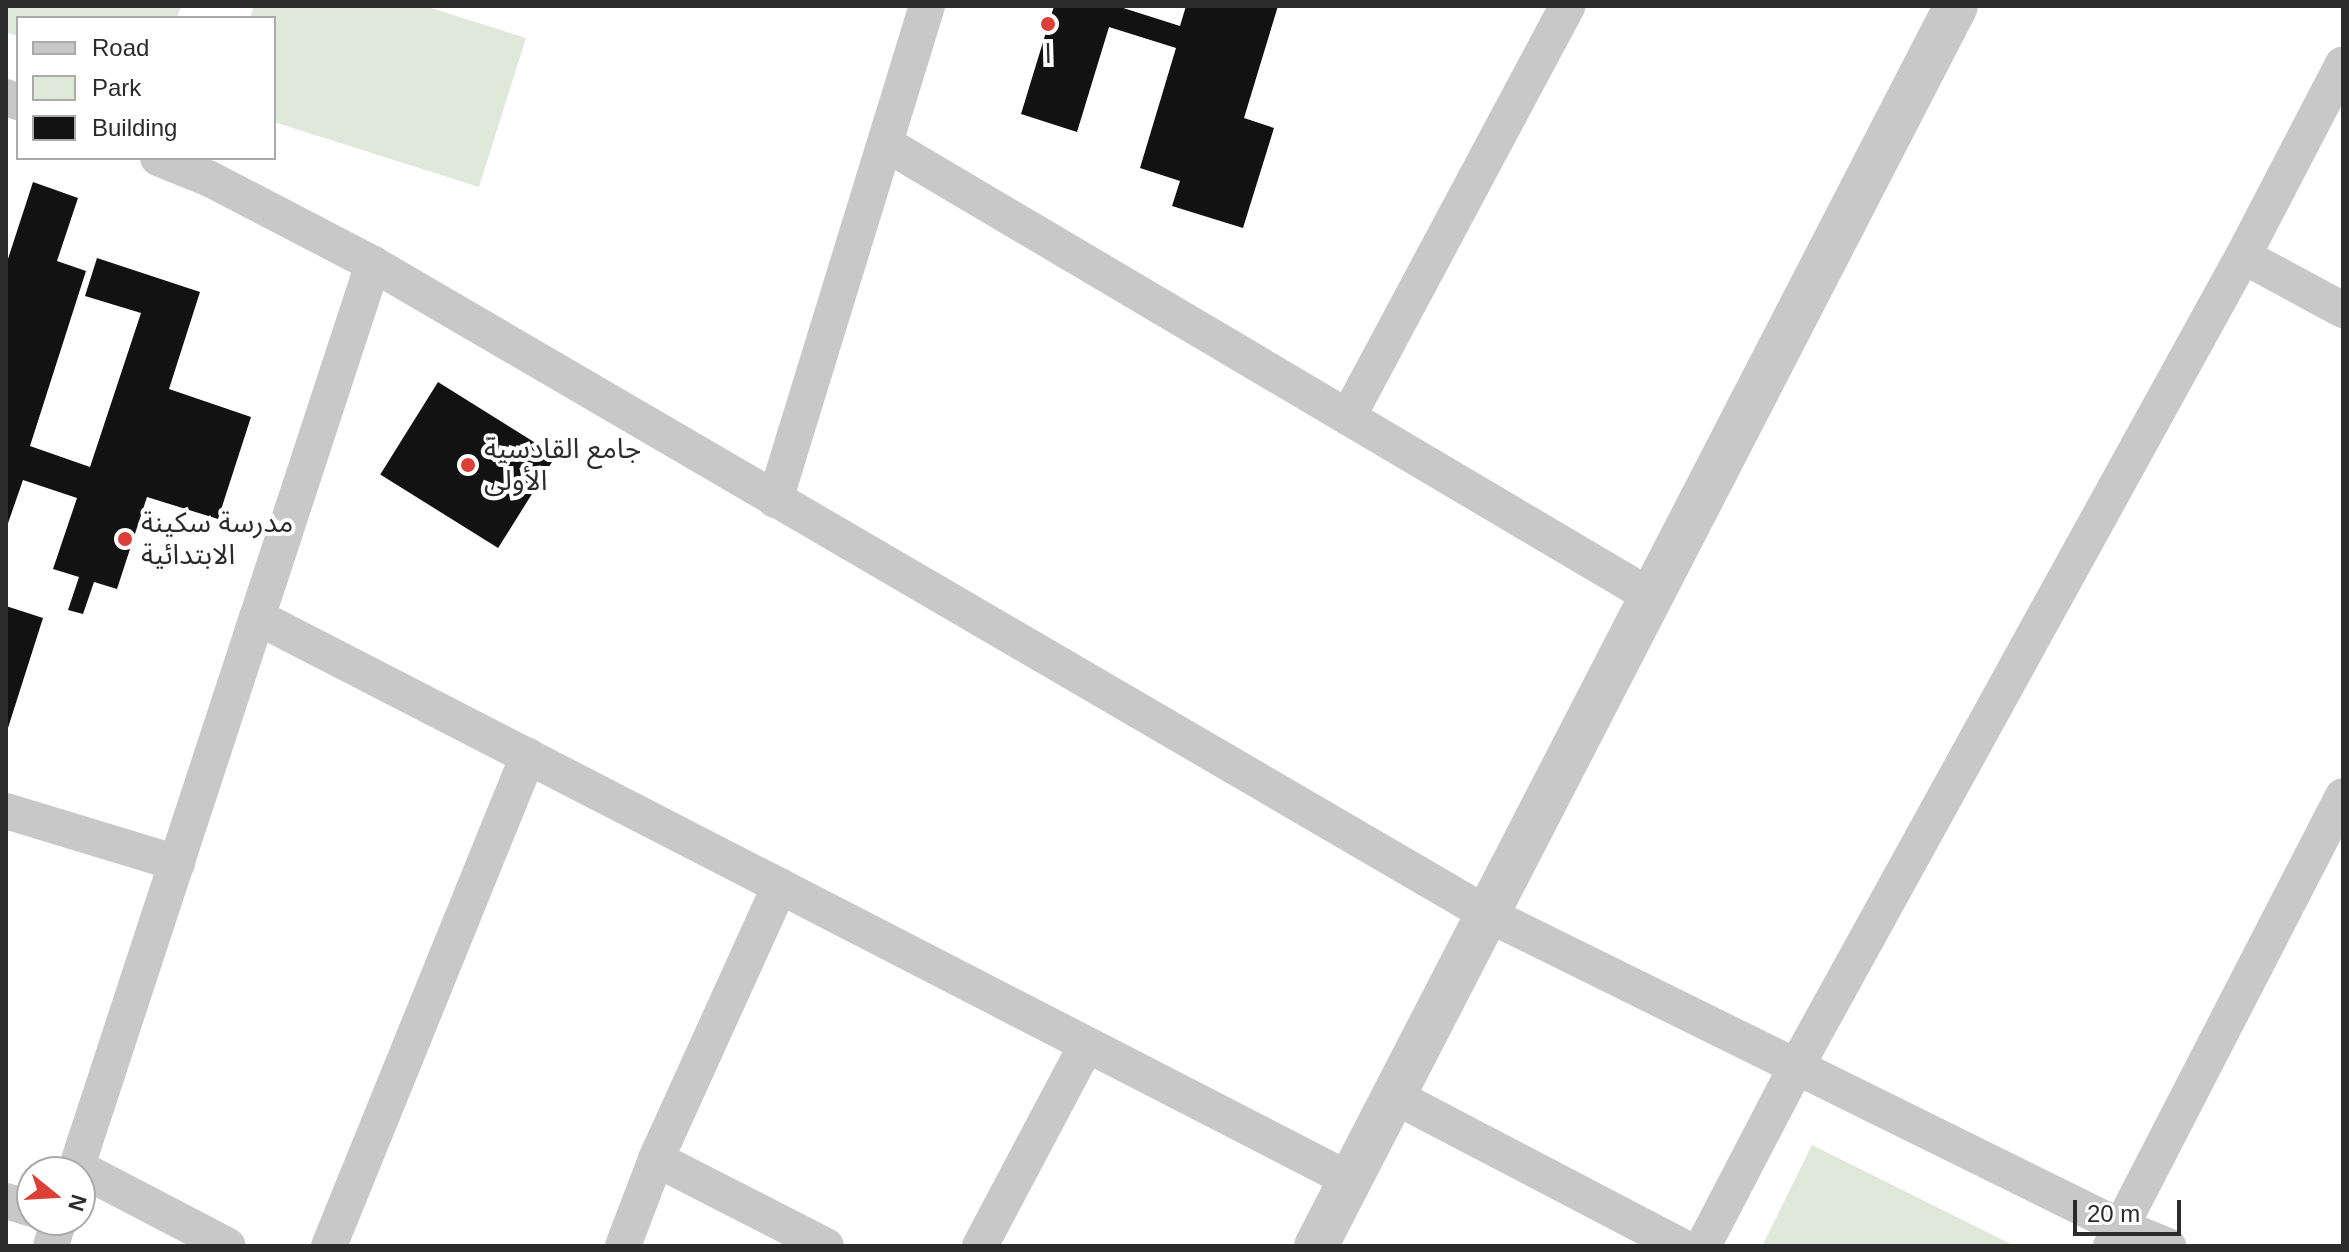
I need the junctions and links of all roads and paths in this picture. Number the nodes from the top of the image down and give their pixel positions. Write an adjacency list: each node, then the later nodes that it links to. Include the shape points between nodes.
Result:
1 (927, 6): 5 (street)
2 (1567, 6): 10 (street)
3 (1956, 6): 12 (street)
4 (2343, 64): 7 (street)
5 (886, 144): 10 (street); 11 (street)
6 (163, 160): 8 (street)
7 (2243, 256): 9 (street); 21 (street)
8 (373, 264): 11 (street); 13 (street)
9 (2343, 310)
10 (1348, 417): 12 (street)
11 (775, 500): 19 (street)
12 (1652, 597): 19 (street)
13 (257, 617): 14 (street); 17 (street)
14 (528, 756): 18 (street); 29 (street)
15 (2343, 796): 27 (street)
16 (6, 811): 17 (street)
17 (177, 863): 23 (street)
18 (780, 886): 20 (street); 24 (street)
19 (1489, 915): 21 (street); 22 (street)
20 (1086, 1046): 26 (street); 32 (street)
21 (1796, 1067): 27 (street); 35 (street)
22 (1394, 1096): 26 (street); 34 (street)
23 (80, 1156)
24 (656, 1159): 30 (street); 31 (street)
25 (96, 1179): 28 (street)
26 (1350, 1180): 33 (street)
27 (2116, 1236): 36 (street)
28 (228, 1246)
29 (329, 1246)
30 (623, 1246)
31 (826, 1246)
32 (980, 1246)
33 (1316, 1246)
34 (1681, 1246)
35 (1703, 1246)
36 (2168, 1246)

